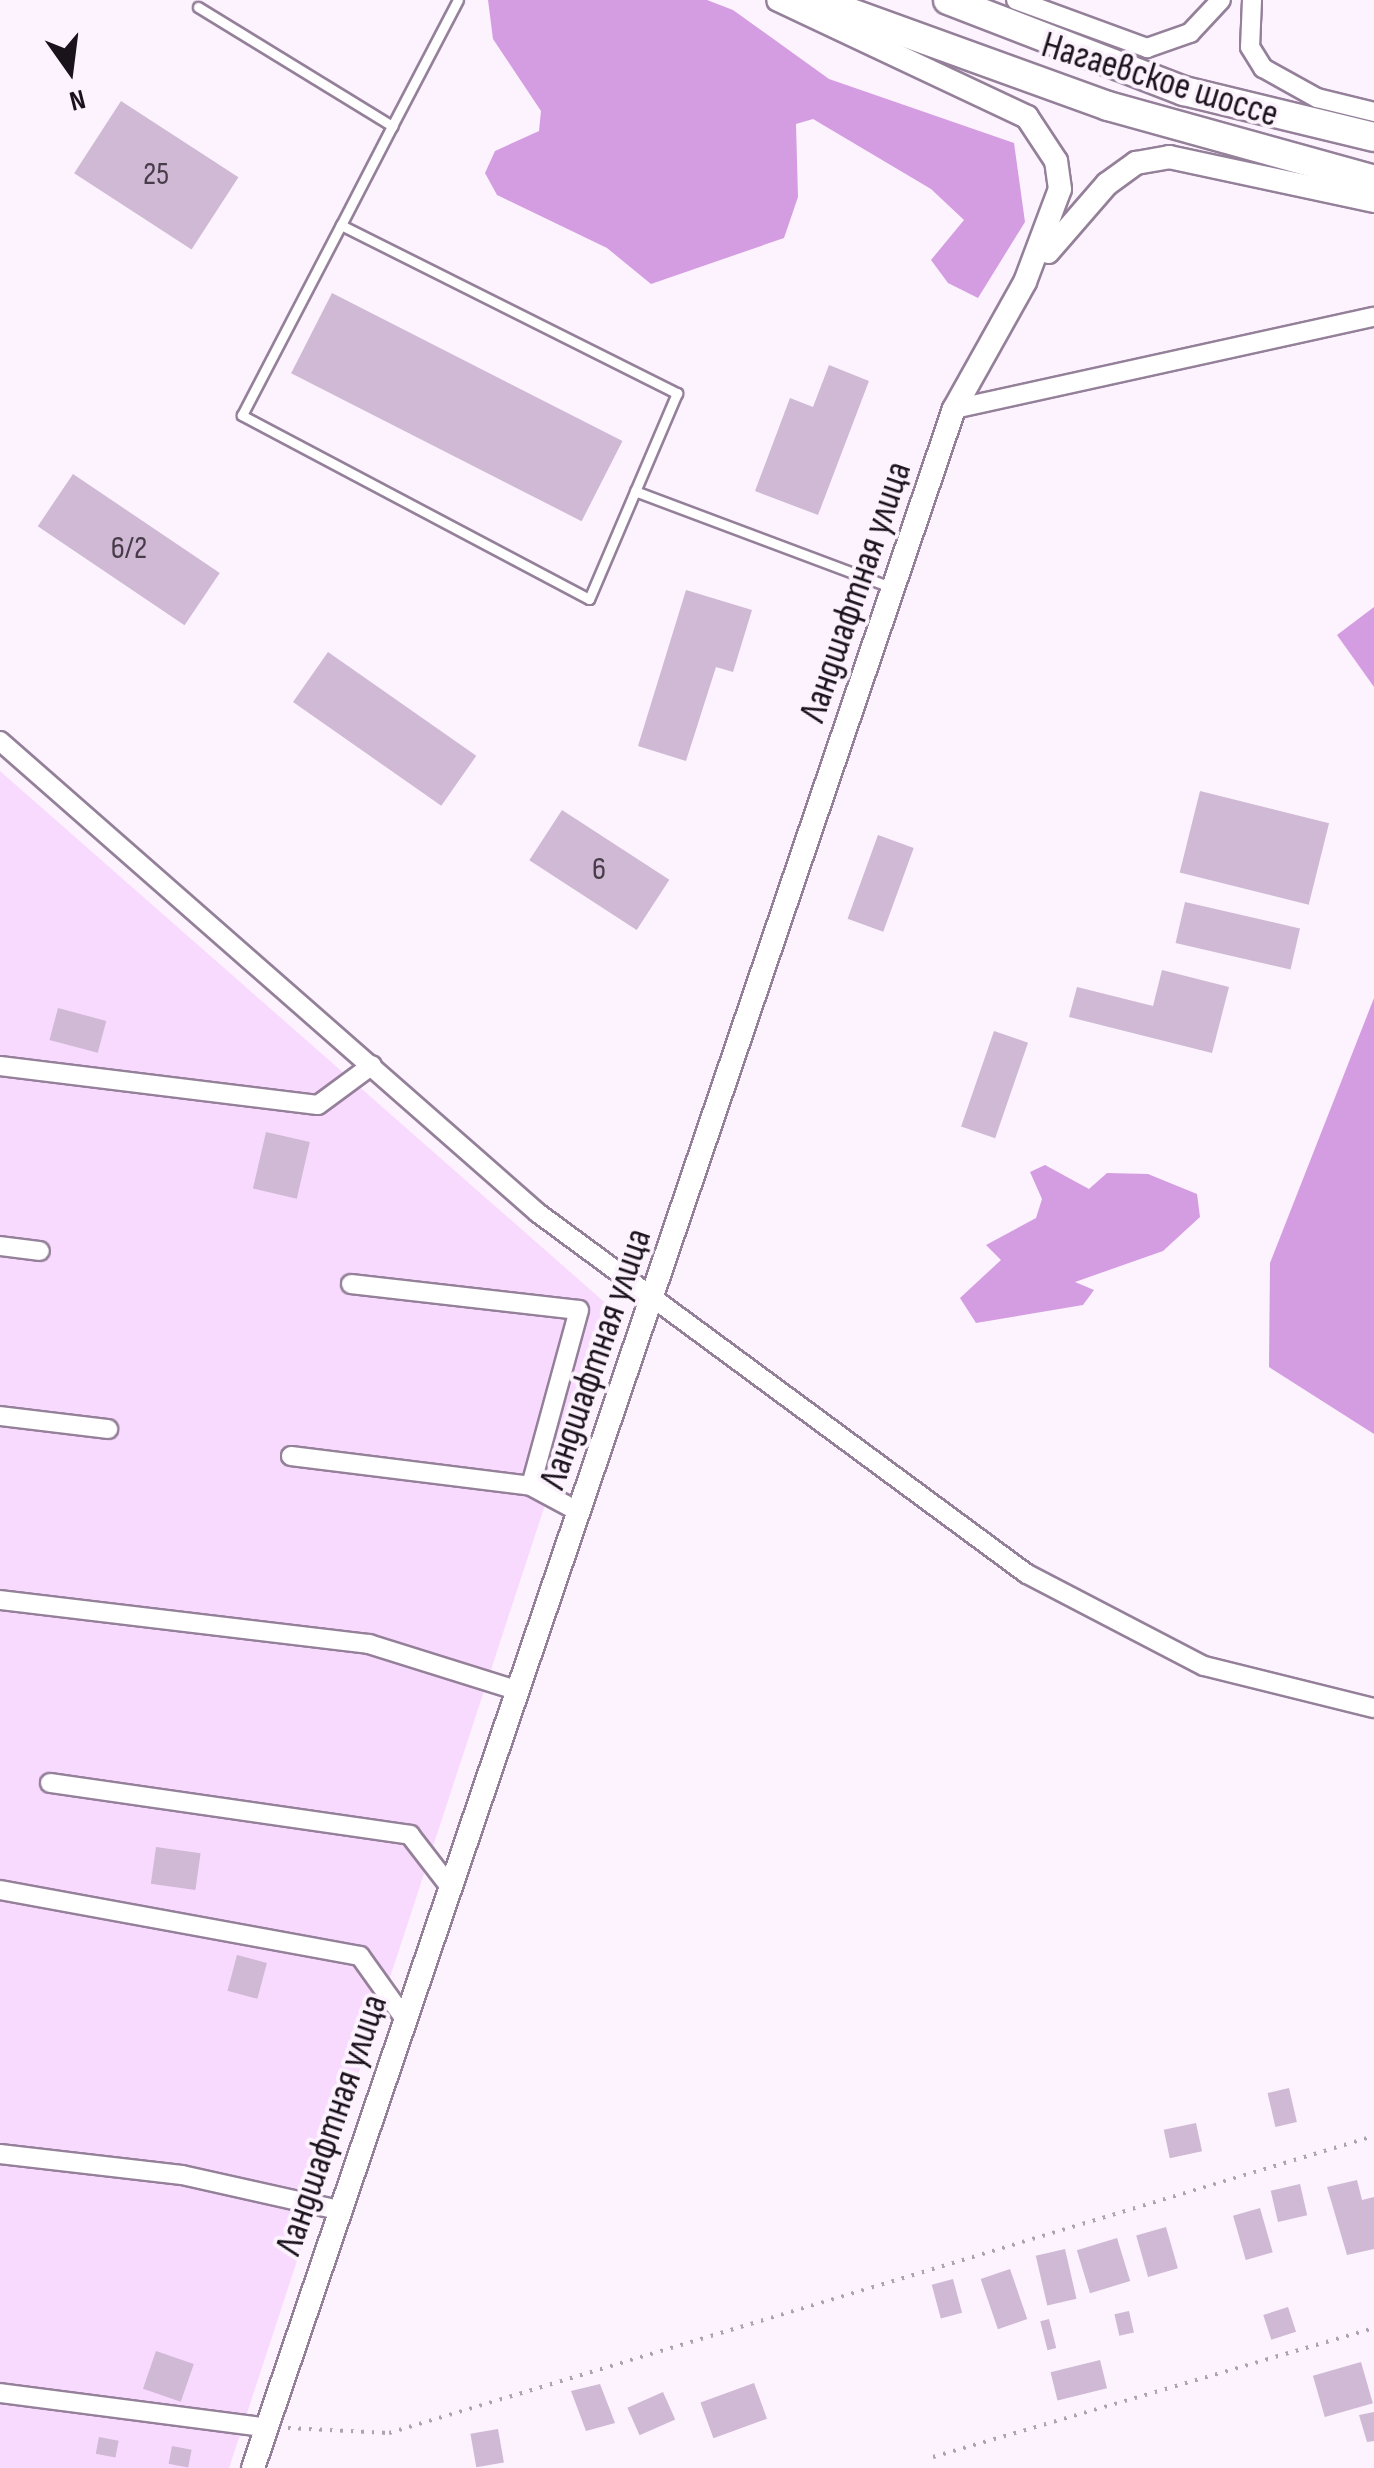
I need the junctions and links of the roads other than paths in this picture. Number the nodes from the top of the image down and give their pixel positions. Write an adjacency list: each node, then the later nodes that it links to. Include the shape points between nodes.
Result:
1 (458, 0): 10 (lane)
2 (778, 0): 15 (street, via 1027,117 1056,161 1060,189)
3 (815, 0): 12 (main road, Нагаевское шоссе, via 1108,106)
4 (948, 0): 11 (main road, Нагаевское шоссе, via 1184,91)
5 (1016, 0): 6 (street, via 1147,48 1190,33)
6 (1221, 0)
7 (1252, 0): 9 (street, via 1250,47 1263,68 1317,98)
8 (198, 8): 10 (lane)
9 (1374, 112)
10 (392, 126): 14 (lane)
11 (1374, 136)
12 (1374, 180)
13 (1374, 201): 15 (street, via 1169,157 1136,164 1069,224)
14 (341, 224): 18 (lane, via 677,393); 18 (lane, via 242,415 590,599)
15 (1025, 282): 17 (street, Ландшафтная улица)
16 (1374, 317): 17 (street)
17 (954, 409): 19 (street, Ландшафтная улица)
18 (635, 492): 19 (lane)
19 (894, 588): 26 (street, Ландшафтная улица)
20 (0, 741): 21 (street)
21 (372, 1065): 22 (street, via 318,1105); 26 (street)
22 (0, 1066)
23 (0, 1246): 24 (street)
24 (40, 1251)
25 (351, 1284): 30 (street, via 579,1310)
26 (654, 1303): 31 (street, Ландшафтная улица); 34 (street, via 1076,1604 1204,1666)
27 (0, 1416): 28 (street)
28 (108, 1429)
29 (292, 1456): 30 (street)
30 (531, 1486): 31 (street)
31 (579, 1512): 33 (street, Ландшафтная улица)
32 (0, 1600): 33 (street, via 369,1644)
33 (519, 1692): 36 (street, Ландшафтная улица)
34 (1374, 1708)
35 (50, 1783): 36 (street, via 410,1835)
36 (451, 1888): 38 (street, Ландшафтная улица)
37 (0, 1890): 38 (street, via 360,1956)
38 (405, 2020): 40 (street, Ландшафтная улица)
39 (0, 2154): 40 (street, via 182,2175)
40 (339, 2210): 42 (street, Ландшафтная улица)
41 (0, 2393): 42 (street)
42 (268, 2428): 43 (street, Ландшафтная улица)
43 (253, 2468)

